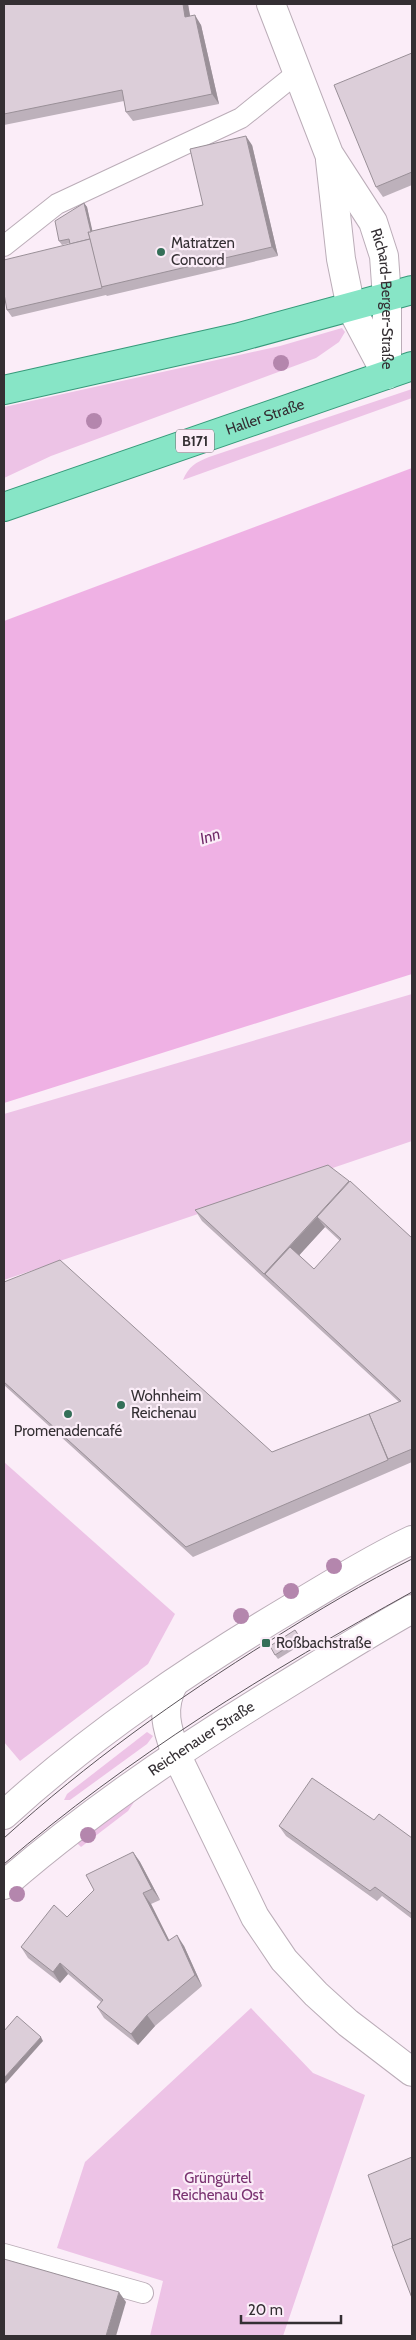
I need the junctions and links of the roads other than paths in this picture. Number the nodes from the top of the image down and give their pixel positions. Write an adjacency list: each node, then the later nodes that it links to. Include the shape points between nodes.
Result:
1 (270, 4): 2 (street, Richard-Berger-Straße)
2 (297, 73): 3 (street, Richard-Berger-Straße); 4 (lane, via 241,118 57,204)
3 (329, 154): 5 (street, Richard-Berger-Straße, via 374,222); 6 (street, Richard-Berger-Straße, via 341,259)
4 (4, 246)
5 (400, 294): 6 (main road); 7 (street, Richard-Berger-Straße)
6 (351, 308): 7 (street, Richard-Berger-Straße); 8 (main road, via 236,338)
7 (400, 371): 9 (main road, Haller Straße / B171)
8 (4, 390)
9 (4, 507)
10 (412, 1540): 12 (street, via 286,1612)
11 (412, 1609): 13 (street, Reichenauer Straße)
12 (174, 1683): 13 (street, via 164,1709); 14 (street, via 88,1744)
13 (176, 1754): 15 (street, Reichenauer Straße, via 64,1835); 16 (street, via 255,1917 284,1960 348,2024)
14 (4, 1815)
15 (4, 1885)
16 (412, 2072)
17 (4, 2254): 18 (lane)
18 (142, 2293)

